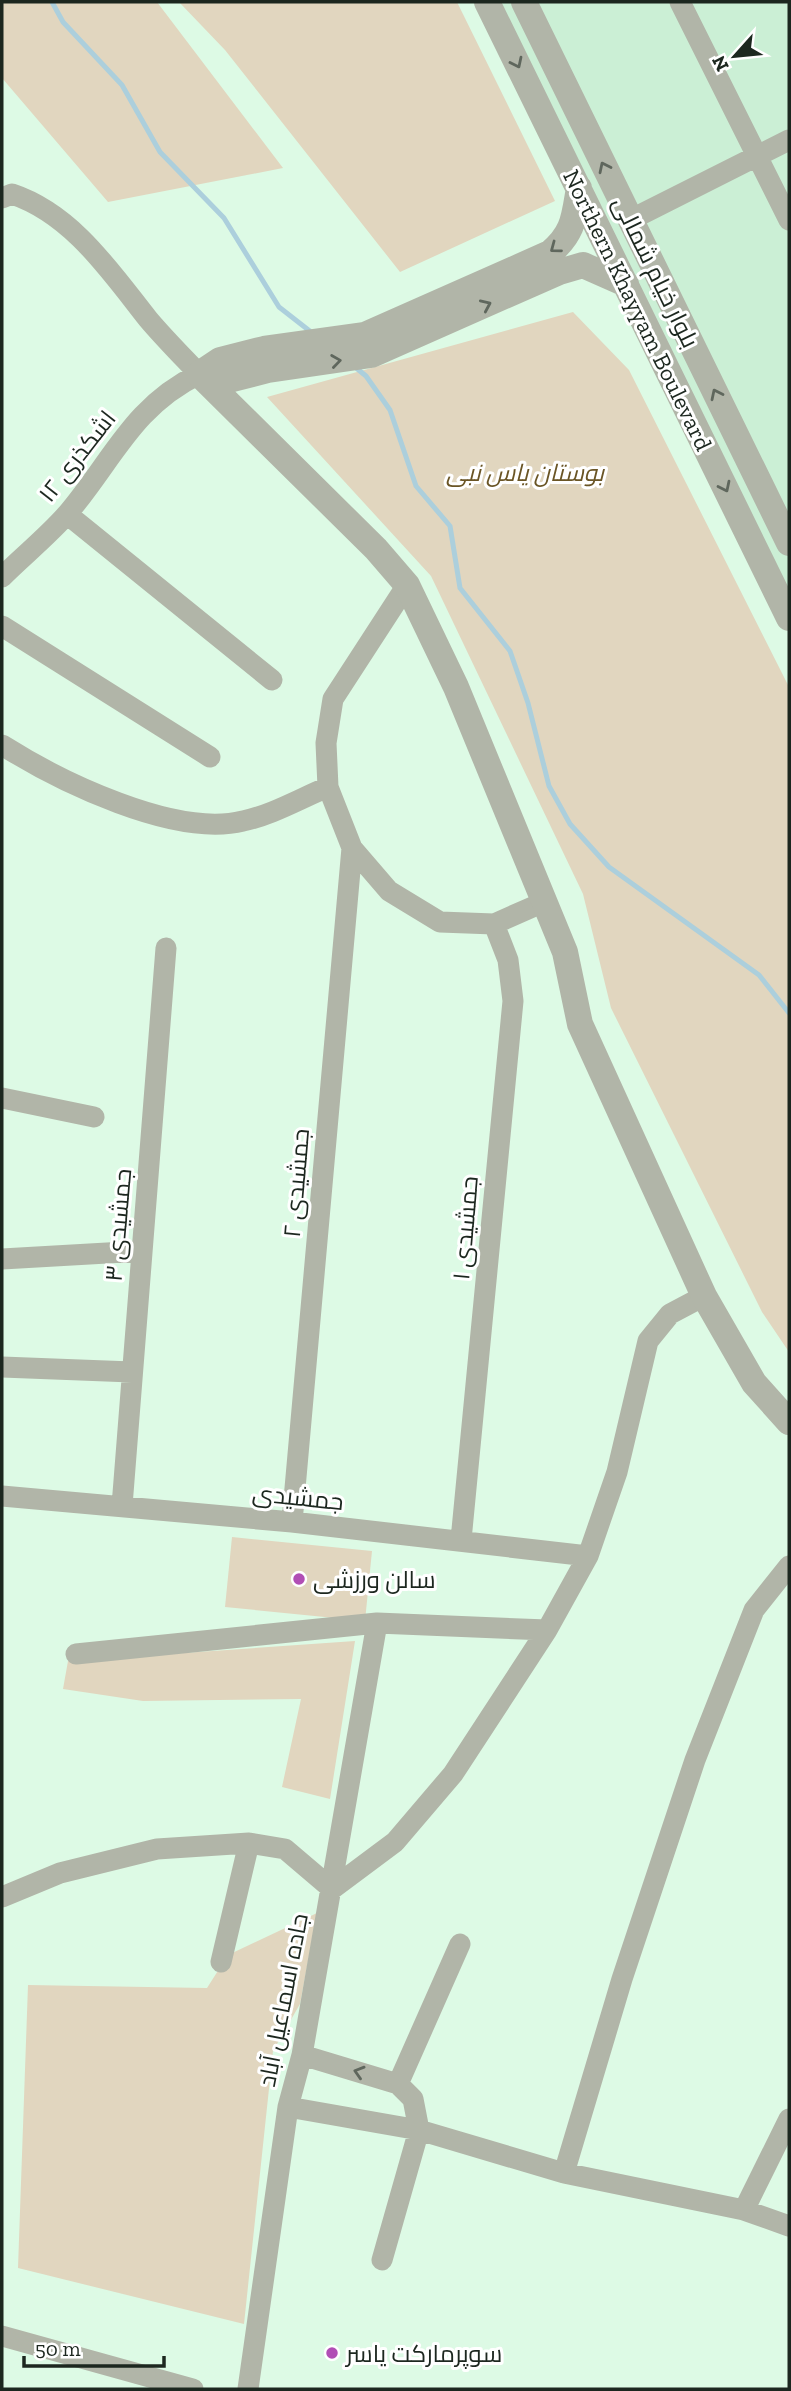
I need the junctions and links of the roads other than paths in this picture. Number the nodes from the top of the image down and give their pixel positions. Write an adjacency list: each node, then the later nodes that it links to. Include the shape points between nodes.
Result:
1 (487, 2): 6 (street, Northern Khayyam Boulevard, one-way to 6)
2 (524, 2): 8 (street, بلوار خیام شمالی, one-way to 2)
3 (680, 2): 5 (street)
4 (789, 140): 5 (street)
5 (757, 156): 8 (street); 9 (street)
6 (579, 188): 10 (street, Northern Khayyam Boulevard); 11 (street, one-way to 11, via 567,239 550,253)
7 (5, 195): 12 (street, via 33,201 102,259)
8 (630, 220): 14 (street, بلوار خیام شمالی, one-way to 8)
9 (789, 220)
10 (626, 284): 11 (street, one-way to 10, via 583,265); 17 (street, Northern Khayyam Boulevard, one-way to 17)
11 (419, 323): 12 (street, via 371,355 266,359 225,381)
12 (199, 374): 13 (street, اشکذری ۱۲, via 150,406); 16 (street)
13 (67, 514): 15 (street, اشکذری ۱۲); 19 (street)
14 (789, 543)
15 (2, 577)
16 (407, 585): 22 (street, via 333,699 326,743); 24 (street, via 456,687)
17 (789, 618)
18 (2, 626): 21 (street)
19 (272, 680)
20 (2, 745): 22 (street, via 38,768 130,807 198,824 243,822)
21 (210, 757)
22 (328, 787): 23 (street)
23 (352, 848): 25 (street, via 389,891 440,922); 37 (street, جمشیدی ۲)
24 (544, 902): 25 (street); 31 (street, via 565,952 580,1024)
25 (494, 924): 38 (street, جمشیدی ۱, via 508,960 513,1002)
26 (166, 948): 29 (street, جمشیدی ۳)
27 (2, 1098): 28 (street)
28 (94, 1117)
29 (142, 1251): 30 (street); 33 (street, جمشیدی ۳)
30 (2, 1259)
31 (704, 1296): 34 (street, via 754,1383); 39 (street, via 670,1314 648,1341 617,1472)
32 (2, 1367): 33 (street)
33 (132, 1372): 36 (street, جمشیدی ۳)
34 (789, 1422)
35 (2, 1496): 36 (street, جمشیدی)
36 (122, 1506): 37 (street, جمشیدی)
37 (292, 1522): 38 (street, جمشیدی)
38 (461, 1541): 39 (street, جمشیدی)
39 (588, 1556): 42 (street)
40 (789, 1566): 54 (street, via 754,1609 695,1760 622,1979)
41 (377, 1623): 42 (street); 43 (street); 45 (street, جاده اسماعیل آباد)
42 (547, 1630): 45 (street, via 453,1774 395,1842)
43 (76, 1654)
44 (249, 1843): 45 (street, via 285,1849); 46 (street, via 157,1849 60,1873); 48 (street)
45 (332, 1889): 49 (street, جاده اسماعیل آباد)
46 (2, 1897)
47 (460, 1944): 50 (street)
48 (221, 1962)
49 (302, 2055): 50 (street, one-way to 49); 51 (street, جاده اسماعیل آباد)
50 (398, 2084): 53 (street, via 413,2099)
51 (288, 2107): 53 (street); 60 (street, جاده اسماعیل آباد)
52 (789, 2119): 55 (street)
53 (419, 2130): 54 (street); 57 (street)
54 (564, 2174): 55 (street)
55 (744, 2210): 56 (street)
56 (789, 2226)
57 (382, 2260)
58 (2, 2336): 59 (street)
59 (193, 2389)
60 (248, 2389)

